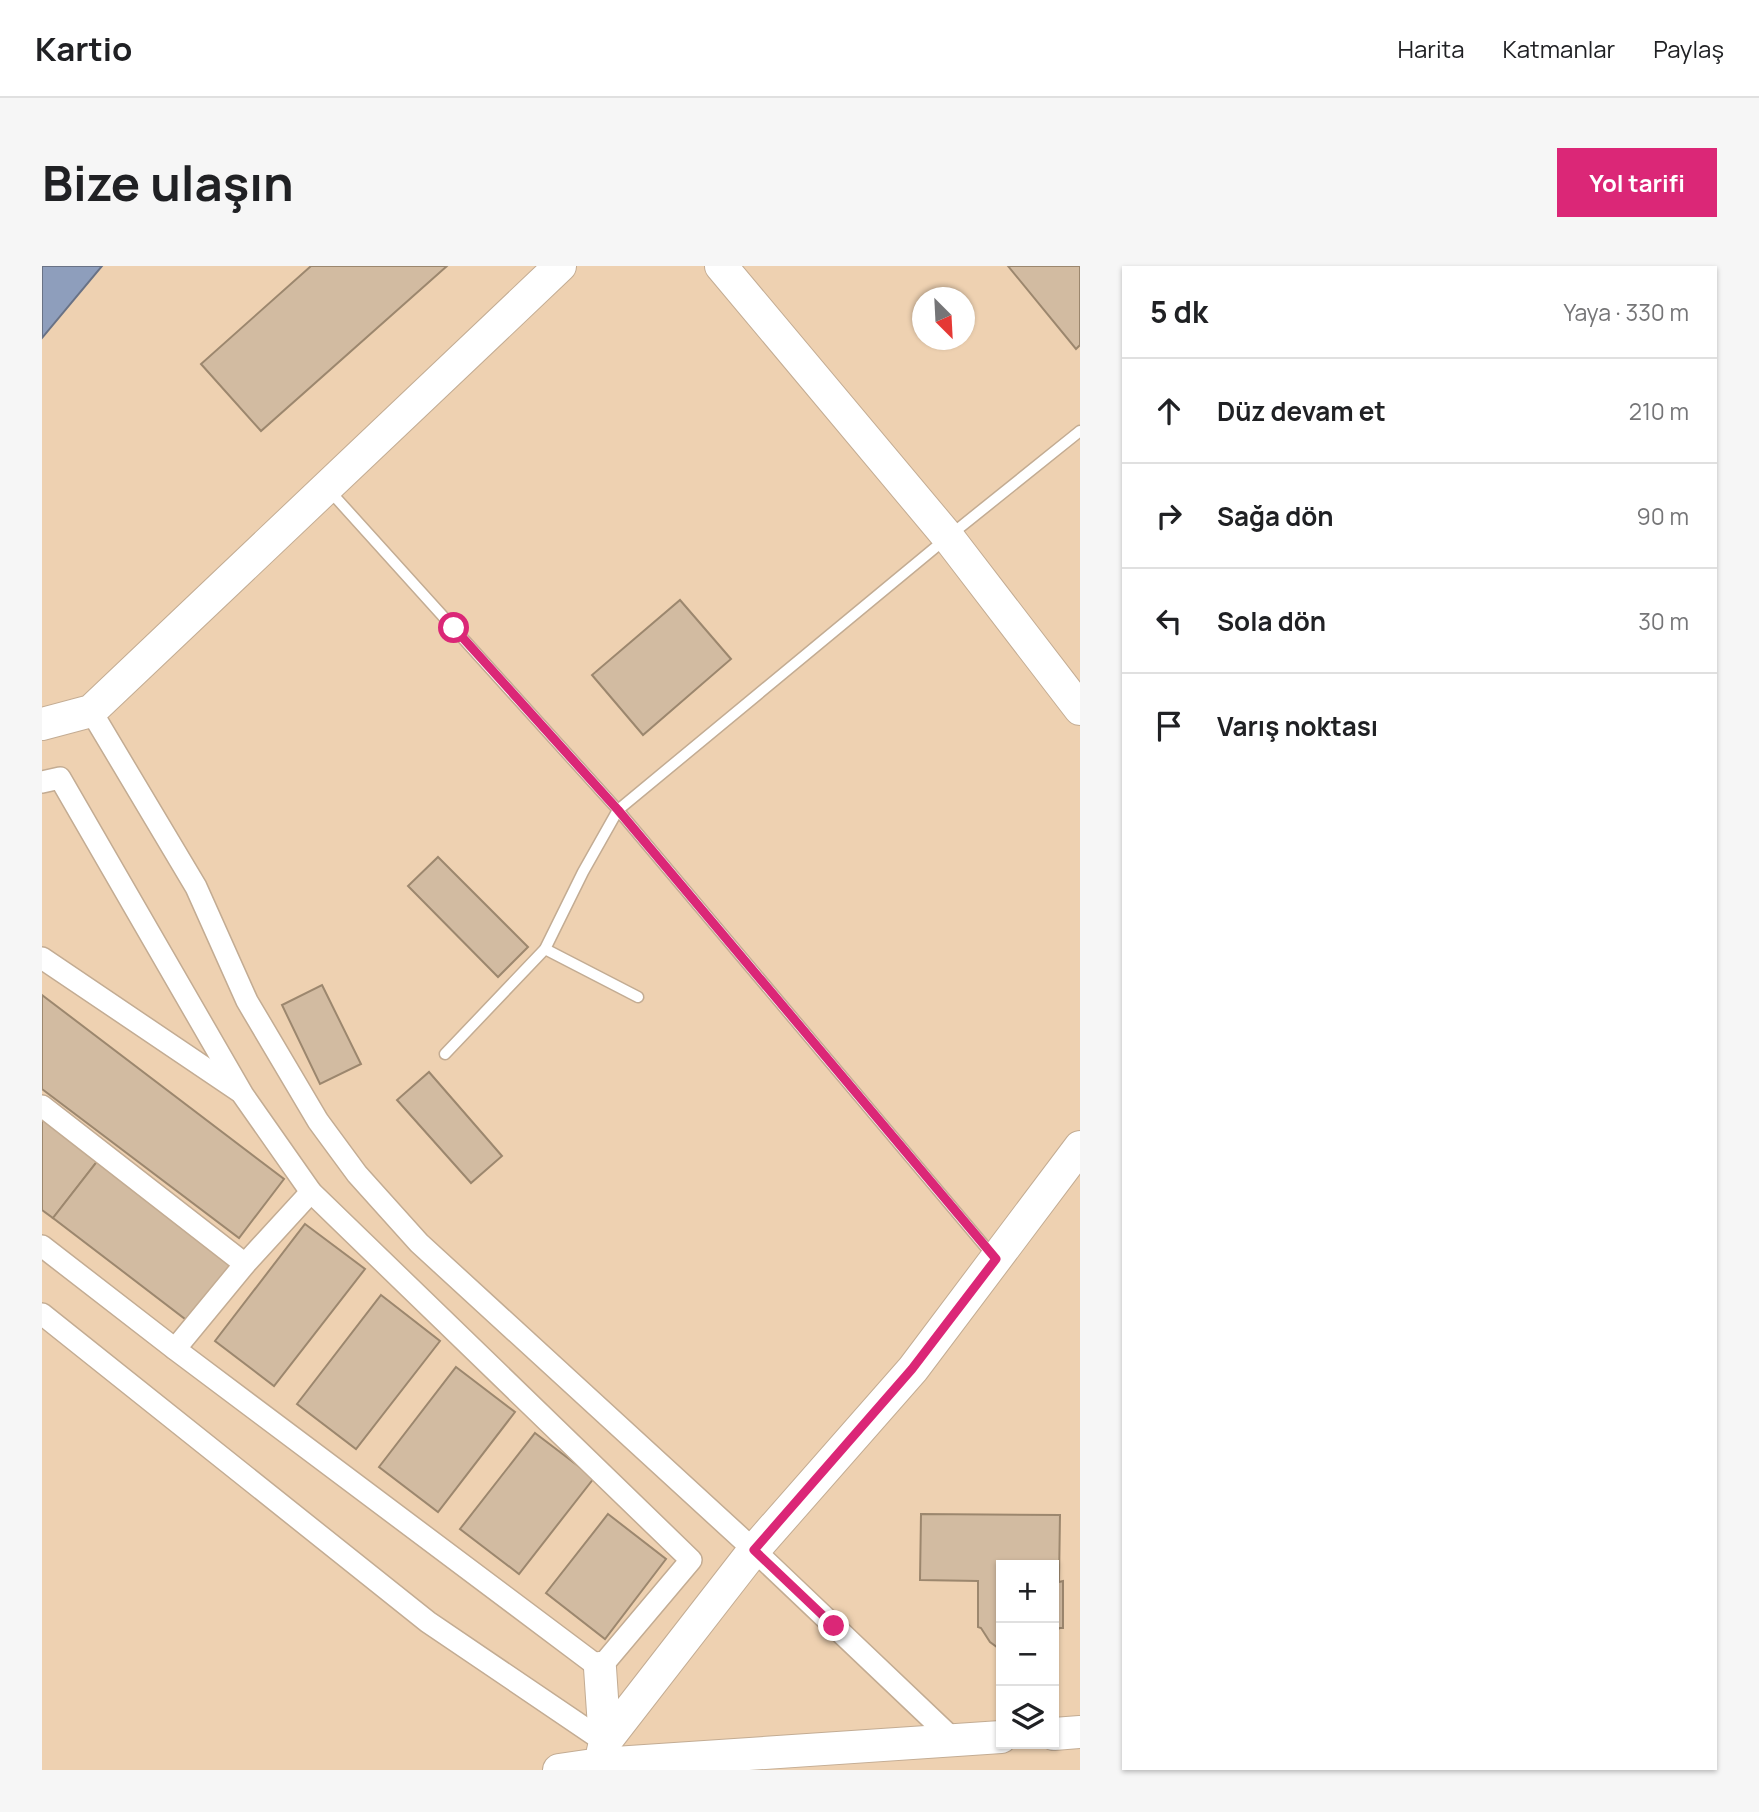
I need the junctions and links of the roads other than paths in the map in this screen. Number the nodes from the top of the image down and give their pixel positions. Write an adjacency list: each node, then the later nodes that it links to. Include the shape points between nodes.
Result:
1 (560, 266): 4 (street)
2 (721, 266): 5 (street)
3 (1080, 431): 5 (lane)
4 (326, 487): 7 (street); 10 (lane)
5 (948, 537): 6 (street); 10 (lane)
6 (1080, 709)
7 (91, 711): 8 (street); 24 (street, via 196,887 247,1001 318,1121 357,1174 419,1243)
8 (42, 724)
9 (42, 782): 15 (street, via 60,778)
10 (618, 810): 11 (lane); 20 (lane)
11 (545, 949): 13 (lane); 14 (lane)
12 (42, 958): 15 (street)
13 (638, 998)
14 (445, 1054)
15 (243, 1095): 18 (street)
16 (42, 1107): 21 (street)
17 (1080, 1147): 20 (street)
18 (311, 1192): 21 (street); 25 (street, via 691,1560)
19 (42, 1246): 23 (street)
20 (996, 1259): 24 (street, via 912,1369)
21 (245, 1264): 23 (street)
22 (42, 1314): 30 (street, via 428,1622)
23 (175, 1349): 25 (street)
24 (754, 1550): 29 (street); 30 (street)
25 (600, 1668): 30 (street)
26 (1080, 1732): 27 (street)
27 (1059, 1734)
28 (996, 1737): 29 (street)
29 (954, 1740): 30 (street)
30 (603, 1753): 31 (street)
31 (559, 1770)

